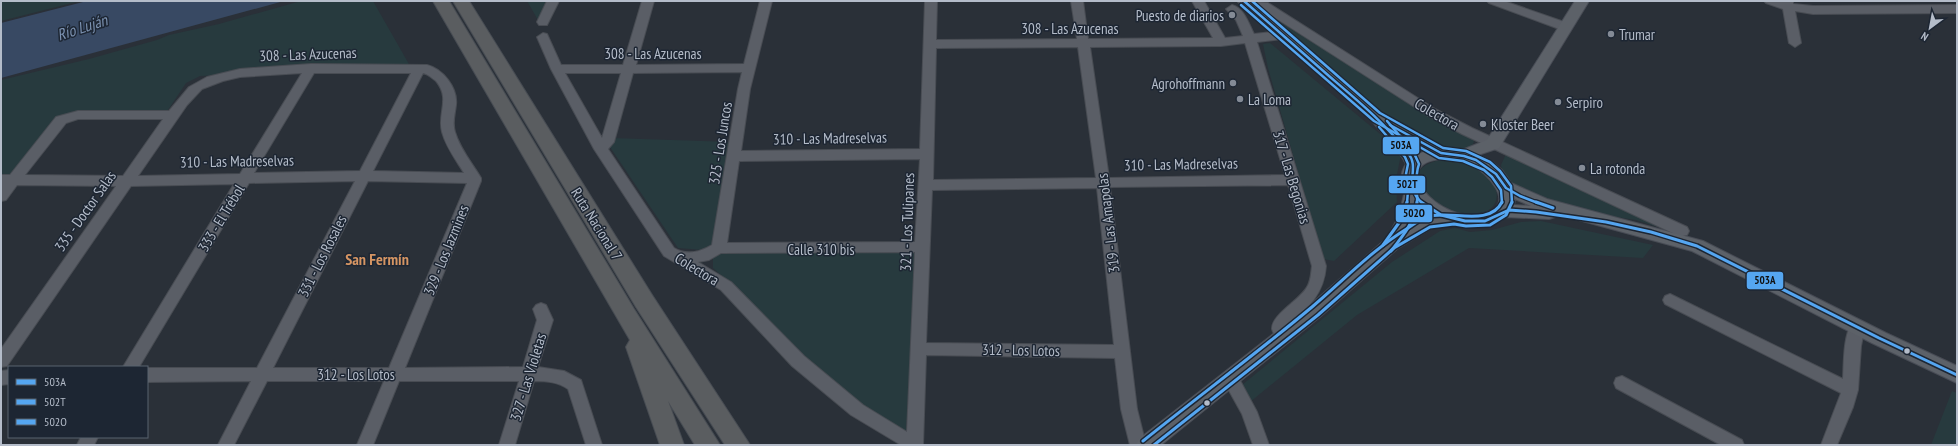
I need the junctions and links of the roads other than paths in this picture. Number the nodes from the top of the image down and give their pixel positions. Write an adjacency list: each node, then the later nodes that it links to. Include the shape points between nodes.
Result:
1 (441, 1): 63 (highway, Ruta Nacional 7)
2 (461, 1): 84 (highway, Ruta Nacional 7, via 640,295)
3 (553, 1): 16 (street)
4 (648, 1): 29 (street)
5 (766, 1): 26 (street, 325 - Los Juncos)
6 (931, 1): 22 (street, 321 - Los Tulipanes)
7 (1077, 1): 23 (street, 319 - Las Amapolas)
8 (1198, 1): 21 (street)
9 (1245, 1): 18 (main road); 33 (street, Colectora, via 1264,5 1431,112)
10 (1493, 1): 17 (street)
11 (1582, 1): 17 (main road)
12 (1770, 1): 13 (street)
13 (1787, 4): 15 (street, via 1813,10); 24 (street)
14 (1232, 9): 20 (street, 317 - Las Begonias, via 1242,20)
15 (1957, 10)
16 (543, 22)
17 (1566, 27): 33 (main road)
18 (1282, 36): 20 (street, 308 - Las Azucenas); 32 (main road)
19 (543, 37): 28 (street, Colectora)
20 (1250, 39): 21 (street, 308 - Las Azucenas); 45 (street, 317 - Las Begonias)
21 (1221, 42): 23 (street, 308 - Las Azucenas)
22 (931, 44): 23 (street, 308 - Las Azucenas); 36 (street, 321 - Los Tulipanes)
23 (1085, 44): 47 (street, 319 - Las Amapolas)
24 (1795, 44)
25 (311, 68): 27 (street, 308 - Las Azucenas); 30 (street, 308 - Las Azucenas, via 251,72); 42 (street, 333 - El Trébol)
26 (749, 68): 29 (street, 308 - Las Azucenas); 37 (street, 325 - Los Juncos)
27 (419, 69): 41 (street, 331 - Los Rosales); 43 (street, via 433,71 441,80 450,100 447,125)
28 (557, 69): 29 (street, 308 - Las Azucenas); 34 (street, Colectora)
29 (628, 69): 34 (street, via 607,142)
30 (201, 84): 31 (street, 335 - Doctor Salas)
31 (173, 115): 44 (street, via 78,115 61,120); 46 (street, 335 - Doctor Salas)
32 (1377, 117): 35 (main road); 39 (main road, via 1409,154)
33 (1493, 144): 38 (main road); 40 (main road, via 1496,151); 55 (street, Colectora)
34 (601, 149): 60 (street, Colectora, via 664,246)
35 (1441, 153): 38 (main road); 39 (main road, via 1423,158)
36 (926, 154): 37 (street, 310 - Las Madreselvas); 48 (street, 321 - Los Tulipanes)
37 (734, 156): 58 (street, 325 - Los Juncos)
38 (1464, 156): 40 (main road, via 1476,160)
39 (1414, 164): 50 (main road, via 1410,172)
40 (1496, 174): 49 (main road)
41 (363, 176): 42 (street, 310 - Las Madreselvas); 43 (street, 310 - Las Madreselvas); 72 (street, 331 - Los Rosales)
42 (245, 178): 46 (street, 310 - Las Madreselvas); 69 (street, 333 - El Trébol)
43 (474, 178): 70 (street, 329 - Los Jazmines)
44 (7, 180): 46 (street, 310 - Las Madreselvas); 51 (street)
45 (1293, 180): 47 (street, 310 - Las Madreselvas); 65 (street, 317 - Las Begonias, via 1319,266 1319,277 1314,292 1281,322)
46 (127, 181): 68 (street, 335 - Doctor Salas)
47 (1103, 182): 48 (street, 310 - Las Madreselvas); 67 (street, 319 - Las Amapolas)
48 (926, 185): 57 (street, 321 - Los Tulipanes)
49 (1506, 188): 52 (main road, via 1507,204); 53 (main road, via 1542,204)
50 (1413, 192): 54 (main road, via 1430,208); 56 (main road, via 1405,223)
51 (1, 196)
52 (1503, 211): 53 (main road); 54 (main road, via 1488,220)
53 (1581, 215): 59 (main road, via 1680,240)
54 (1454, 219): 56 (main road, via 1428,222)
55 (1682, 231): 59 (main road)
56 (1391, 244): 65 (main road)
57 (922, 247): 58 (street, Calle 310 bis); 66 (street, 321 - Los Tulipanes)
58 (719, 248): 60 (street, via 704,256)
59 (1716, 256): 64 (main road)
60 (678, 259): 85 (street, Colectora, via 726,286 798,360 856,410)
61 (1670, 300): 77 (street)
62 (541, 309): 71 (street, 327 - Las Violetas, via 545,320)
63 (626, 315): 82 (highway); 83 (highway, Ruta Nacional 7)
64 (1857, 326): 74 (main road); 77 (street)
65 (1283, 336): 75 (main road)
66 (919, 349): 67 (street, 312 - Los Lotos); 85 (street, 321 - Los Tulipanes)
67 (1123, 352): 86 (street, 319 - Las Amapolas, via 1129,409)
68 (1, 361)
69 (132, 366)
70 (395, 373): 71 (street, 312 - Los Lotos); 72 (street, 312 - Los Lotos); 79 (street, 329 - Los Jazmines)
71 (528, 373): 80 (street, 327 - Las Violetas); 81 (street, 312 - Los Lotos, via 564,378 575,385)
72 (261, 374): 73 (street, 312 - Los Lotos); 78 (street, 331 - Los Rosales)
73 (148, 375)
74 (1957, 375)
75 (1230, 378): 87 (main road); 88 (street, via 1249,412)
76 (1622, 383): 89 (street)
77 (1850, 390): 90 (street)
78 (226, 445)
79 (365, 445)
80 (507, 445)
81 (594, 445)
82 (672, 445)
83 (708, 445)
84 (738, 445)
85 (915, 445)
86 (1138, 445)
87 (1146, 445)
88 (1261, 445)
89 (1736, 445)
90 (1829, 445)

